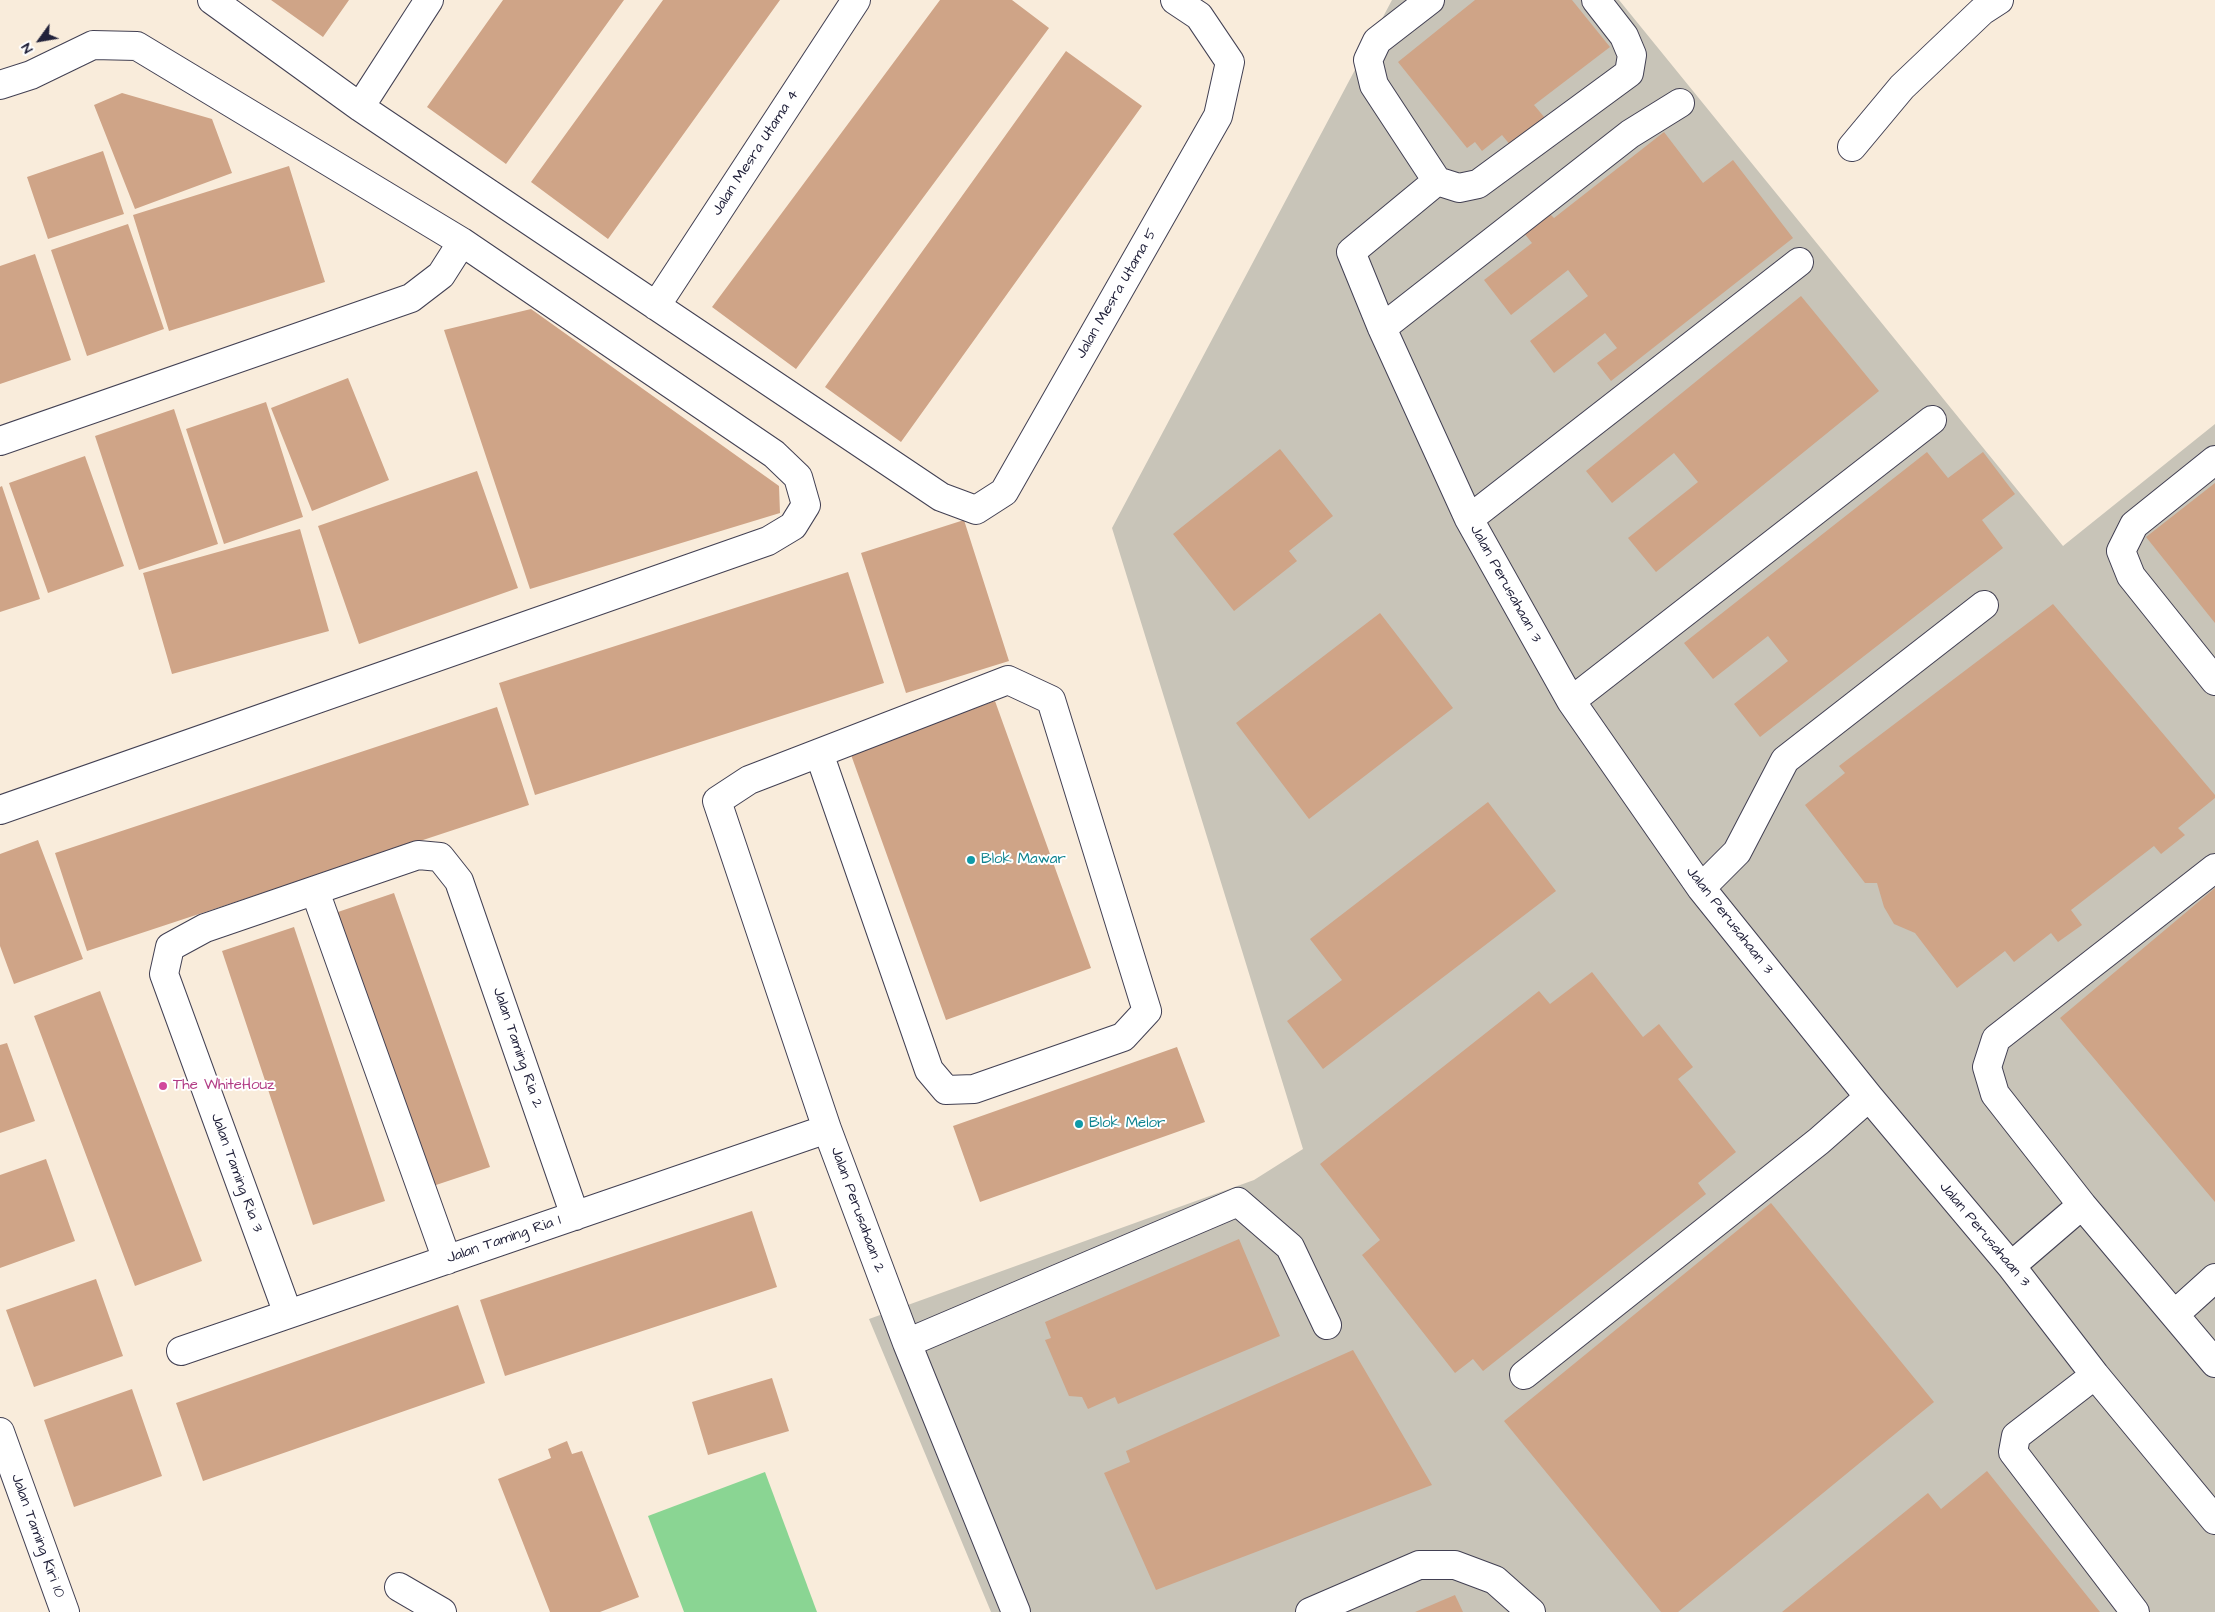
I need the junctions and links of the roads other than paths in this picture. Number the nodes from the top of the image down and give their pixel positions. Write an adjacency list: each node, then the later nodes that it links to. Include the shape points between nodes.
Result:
1 (212, 0): 10 (street)
2 (428, 0): 10 (street)
3 (856, 0): 15 (street, Jalan Mesra Utama 4)
4 (1175, 0): 15 (street, Jalan Mesra Utama 5, via 1199,16 1230,62 1218,116 1004,492 976,510 941,497)
5 (1430, 0): 12 (street, via 1377,41 1368,60 1374,85)
6 (1596, 0): 12 (street, via 1624,36 1632,56 1629,73 1478,184 1459,188)
7 (1999, 0): 11 (street, via 1982,11 1902,87)
8 (0, 85): 13 (street, via 31,75 93,45 137,46)
9 (1680, 104): 16 (street, via 1630,134)
10 (360, 106): 15 (street)
11 (1852, 147)
12 (1437, 181): 16 (street, Jalan Perusahaan 3, via 1351,252)
13 (462, 242): 18 (street, via 441,275 411,298); 25 (street, via 774,454 798,477 806,505 794,526 768,541)
14 (1799, 262): 20 (street)
15 (656, 306)
16 (1382, 328): 20 (street, Jalan Perusahaan 3)
17 (1932, 420): 23 (street)
18 (0, 441)
19 (2215, 460): 22 (street, via 2134,525 2121,551 2131,576)
20 (1469, 519): 23 (street, Jalan Perusahaan 3)
21 (1984, 605): 27 (street, via 1785,760 1737,852)
22 (2215, 681)
23 (1572, 701): 27 (street, Jalan Perusahaan 3)
24 (819, 753): 24 (street, via 1008,680 1051,700 1147,1011 1123,1037 974,1089 946,1090 929,1070); 31 (street, Jalan Perusahaan 2, via 749,780 717,801)
25 (0, 810)
26 (2215, 868): 32 (street, via 1996,1039 1987,1067 1995,1094)
27 (1701, 888): 30 (street, Jalan Perusahaan 3)
28 (315, 891): 29 (street, Jalan Taming Ria 2, via 205,928 170,947); 33 (street, Jalan Taming Ria 2, via 418,855 440,857 459,881); 34 (street)
29 (164, 974): 37 (street, Jalan Taming Ria 3)
30 (1869, 1097): 35 (street, Jalan Perusahaan 3); 43 (street, via 1819,1141)
31 (827, 1130): 33 (street, Jalan Taming Ria 1); 40 (street, Jalan Perusahaan 2)
32 (2082, 1205): 35 (street); 38 (street)
33 (575, 1216): 34 (street, Jalan Taming Ria 1)
34 (447, 1260): 37 (street, Jalan Taming Ria 1)
35 (2011, 1266): 44 (street, Jalan Perusahaan 3)
36 (2215, 1278): 38 (street)
37 (288, 1314): 41 (street, Jalan Taming Ria 1)
38 (2175, 1314): 42 (street)
39 (1327, 1325): 40 (street, via 1290,1247 1238,1202)
40 (907, 1343): 51 (street, Jalan Perusahaan 2)
41 (181, 1351)
42 (2215, 1363)
43 (1524, 1375)
44 (2095, 1375): 47 (street, Jalan Perusahaan 3); 54 (street, via 2016,1436 2013,1452)
45 (0, 1432): 46 (street, Jalan Taming Kiri 10)
46 (8, 1478): 49 (street, Jalan Taming Kiri 10)
47 (2215, 1520)
48 (399, 1587): 50 (street)
49 (65, 1612)
50 (442, 1612)
51 (1016, 1612)
52 (1310, 1612): 53 (street, via 1419,1565 1455,1565 1495,1580)
53 (1530, 1612)
54 (2135, 1612)

